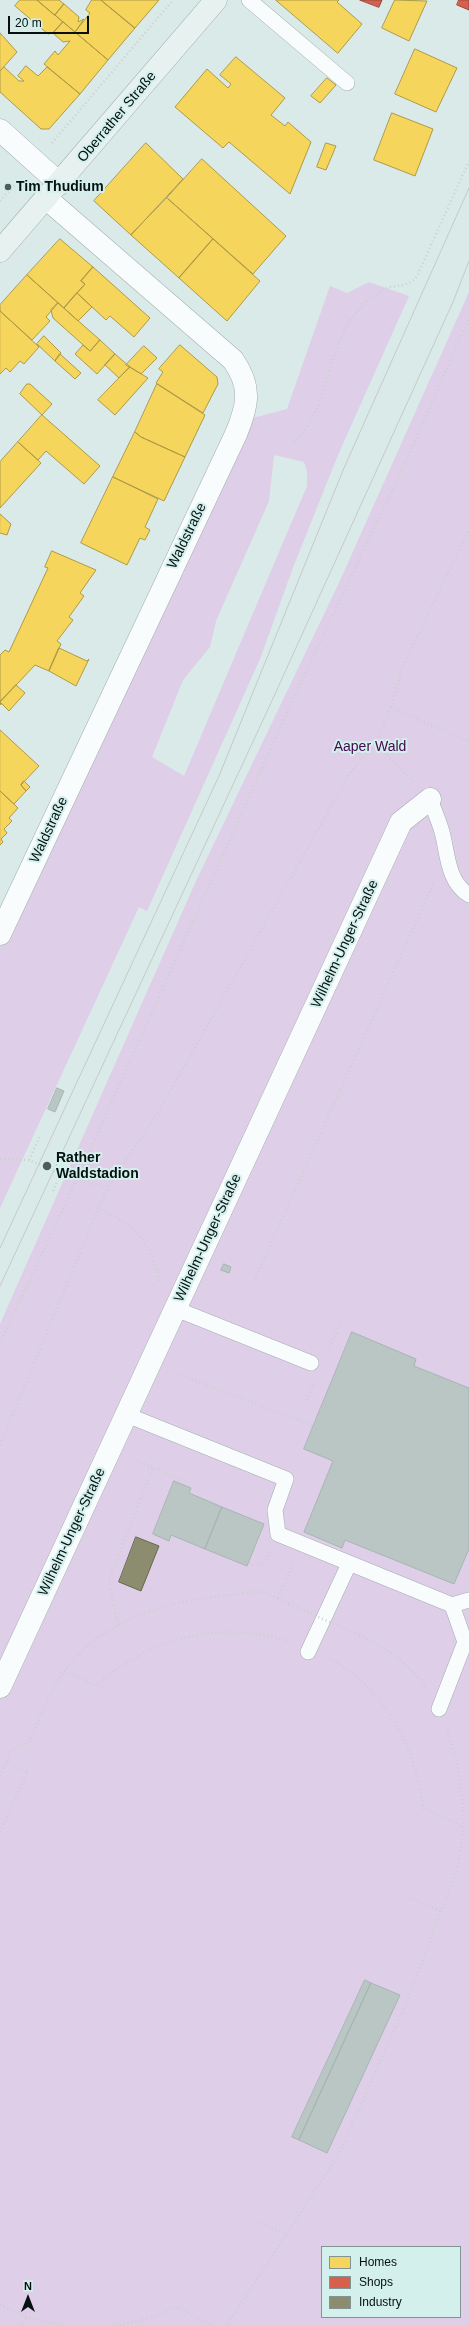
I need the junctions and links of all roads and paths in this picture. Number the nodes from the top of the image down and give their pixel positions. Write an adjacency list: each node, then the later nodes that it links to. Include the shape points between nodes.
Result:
1 (173, 0): 7 (path)
2 (216, 0): 8 (main road, Oberrather Straße)
3 (249, 0): 4 (lane)
4 (347, 83)
5 (0, 130): 7 (street, Waldstraße)
6 (469, 160): 12 (path, via 417,276 409,284 384,289 374,295 348,326 329,367 318,410 306,430)
7 (36, 161): 8 (street, Waldstraße); 9 (path)
8 (53, 191): 10 (main road, Oberrather Straße); 20 (street, Waldstraße, via 233,360 245,382 247,403 236,434)
9 (0, 201)
10 (0, 251)
11 (469, 318): 25 (path, via 406,461 299,686)
12 (294, 442)
13 (469, 530): 14 (path, via 402,668)
14 (391, 707): 15 (path); 16 (path)
15 (469, 742)
16 (376, 744): 17 (path); 26 (path, via 351,771 159,1111)
17 (430, 799): 18 (lane, via 442,832); 31 (street, Wilhelm-Unger-Straße, via 401,822)
18 (445, 857): 19 (lane, via 451,874); 29 (path)
19 (469, 896)
20 (0, 934)
21 (40, 1136): 23 (path)
22 (0, 1159): 23 (path)
23 (30, 1160): 24 (path)
24 (60, 1174): 25 (path); 27 (path)
25 (77, 1179): 26 (path); 32 (path)
26 (107, 1188): 28 (path)
27 (53, 1191)
28 (97, 1208): 30 (path, via 120,1218 141,1235 153,1257); 37 (path)
29 (255, 1279)
30 (161, 1287)
31 (176, 1309): 33 (lane); 34 (street, Wilhelm-Unger-Straße)
32 (0, 1343)
33 (311, 1363)
34 (150, 1364): 35 (street, Wilhelm-Unger-Straße); 36 (path)
35 (127, 1415): 38 (street, Wilhelm-Unger-Straße); 42 (lane, via 286,1479 275,1510 278,1534)
36 (314, 1426)
37 (0, 1445)
38 (111, 1449): 39 (path); 49 (street, Wilhelm-Unger-Straße)
39 (152, 1467): 40 (path); 46 (path, via 109,1580)
40 (185, 1481)
41 (294, 1563): 43 (path)
42 (349, 1564): 45 (lane); 47 (lane)
43 (278, 1598): 46 (path, via 258,1592 209,1597 154,1611); 50 (path, bridge, via 389,1650 401,1659 429,1692)
44 (469, 1600): 45 (lane)
45 (452, 1605): 50 (lane, via 465,1642)
46 (118, 1625): 48 (path, via 93,1642)
47 (309, 1650): 48 (path, via 260,1633 208,1633 176,1639 142,1652 114,1670 96,1686); 53 (path, via 336,1662 366,1684 391,1716 410,1754 417,1773 423,1808)
48 (65, 1671): 51 (path, via 48,1698 29,1743 12,1749)
49 (0, 1687)
50 (439, 1709): 53 (path, via 457,1762)
51 (6, 1762): 52 (path); 54 (path, via 28,1772)
52 (0, 1776)
53 (464, 1826): 56 (path, via 458,1866)
54 (0, 1832)
55 (410, 1898): 56 (path)
56 (441, 1911): 58 (path, via 408,1999 338,2156)
57 (261, 2223): 58 (path)
58 (287, 2235): 65 (path)
59 (0, 2305): 60 (path)
60 (26, 2317): 61 (path); 62 (path)
61 (22, 2326)
62 (65, 2326)
63 (116, 2326): 64 (path, via 156,2316 176,2307)
64 (214, 2326)
65 (226, 2326)

